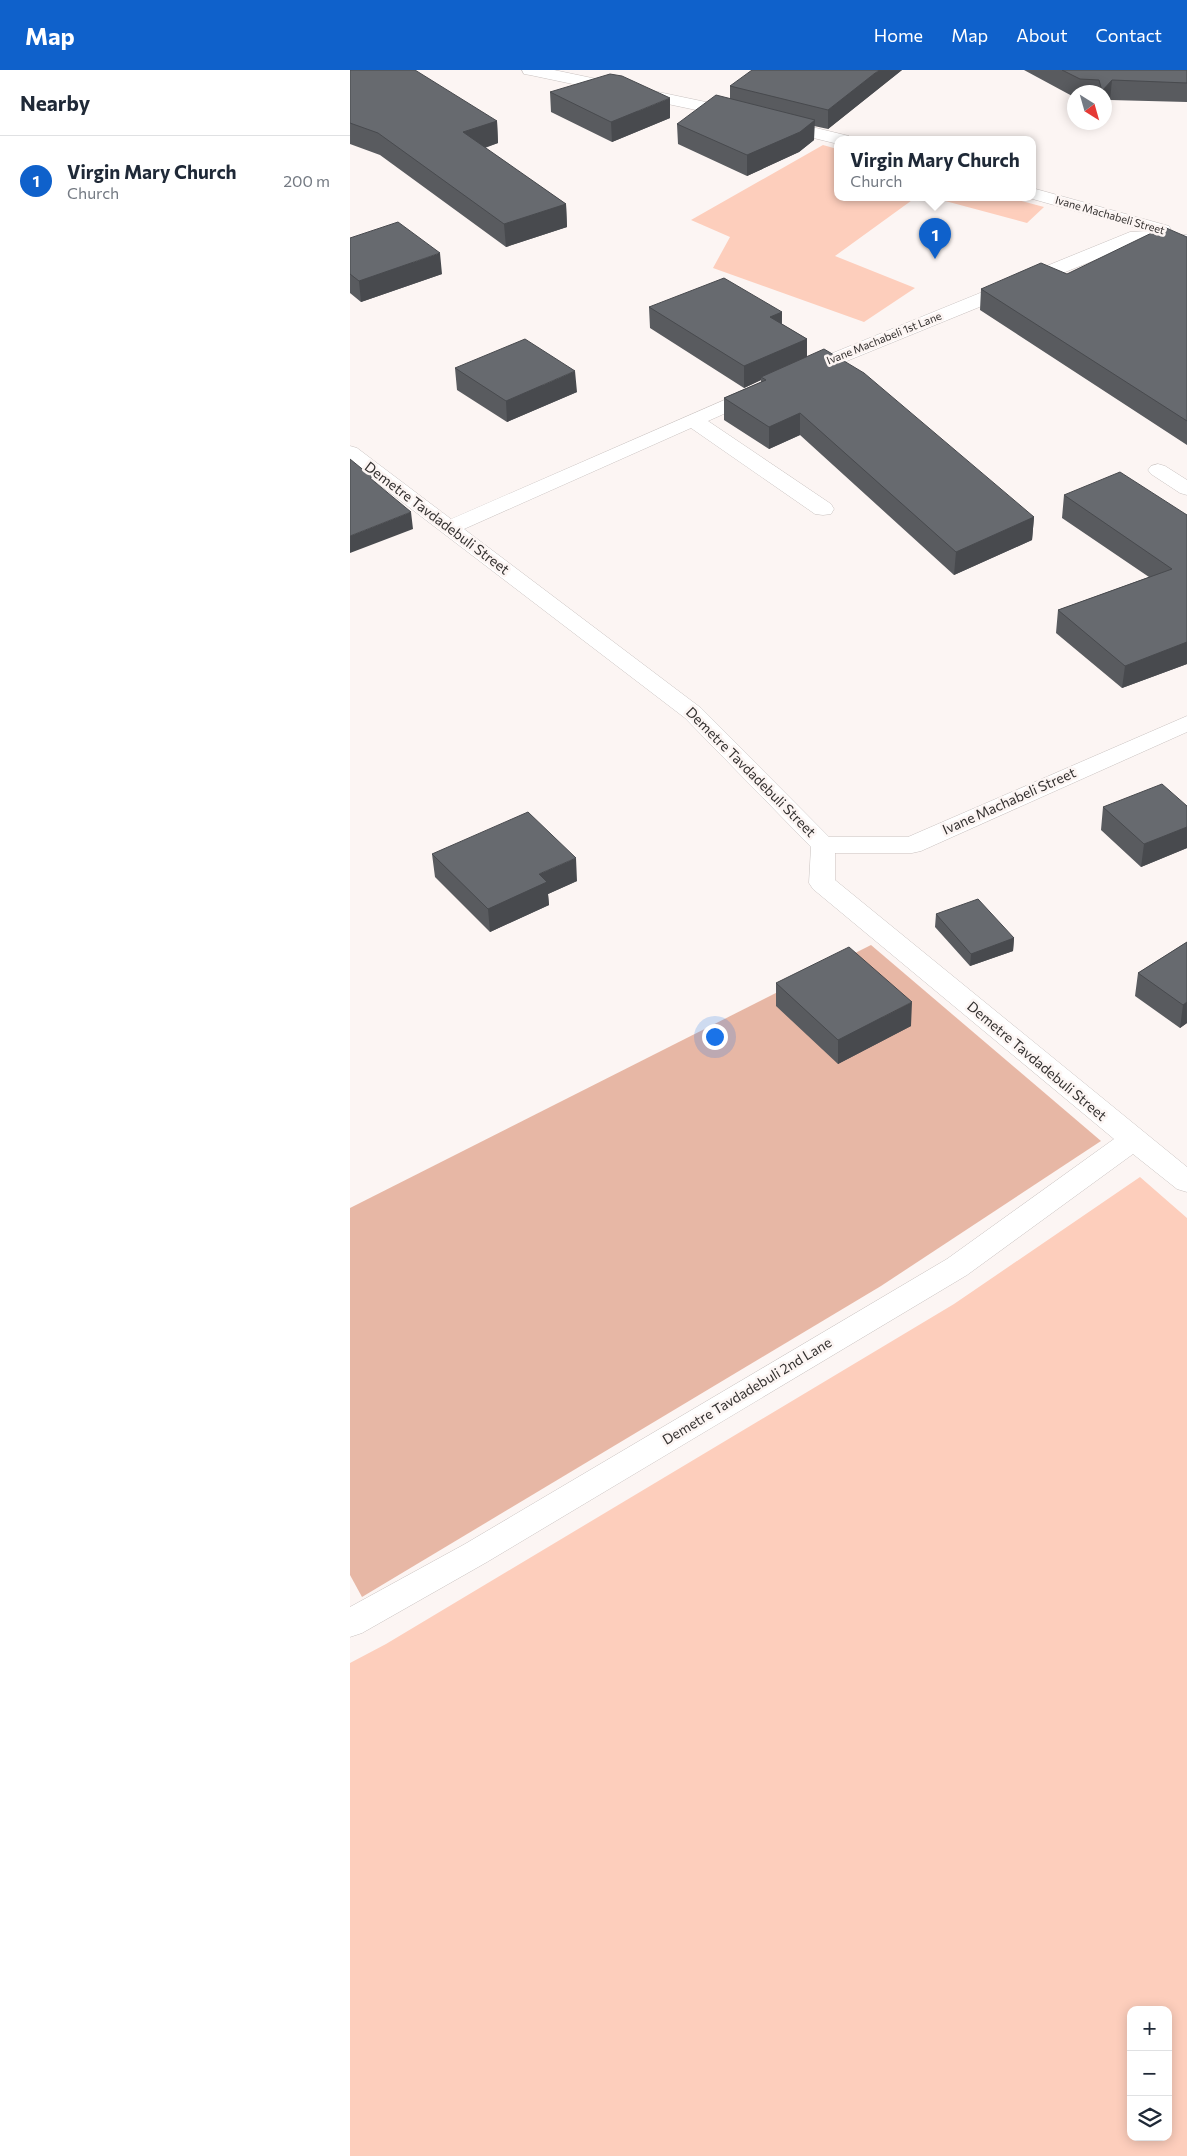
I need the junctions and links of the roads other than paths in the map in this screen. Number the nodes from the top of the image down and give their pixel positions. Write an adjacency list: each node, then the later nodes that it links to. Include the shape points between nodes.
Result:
1 (530, 70): 2 (street, via 719,109)
2 (834, 138)
3 (1036, 194): 4 (street, Ivane Machabeli Street)
4 (1187, 237)
5 (1187, 241): 6 (street, Ivane Machabeli 1st Lane, via 1138,236)
6 (693, 420): 10 (street); 11 (street, Ivane Machabeli 1st Lane)
7 (350, 452): 11 (street, Demetre Tavdadebuli Street)
8 (1158, 470): 9 (street)
9 (1187, 489)
10 (822, 509)
11 (450, 527): 13 (street, Demetre Tavdadebuli Street, via 693,712)
12 (1184, 728): 13 (street, Ivane Machabeli Street, via 912,845)
13 (823, 845): 14 (street, Demetre Tavdadebuli Street, via 822,883)
14 (1132, 1140): 15 (street); 16 (street, Demetre Tavdadebuli 2nd Lane, via 957,1266 476,1553)
15 (1187, 1182)
16 (350, 1623)

